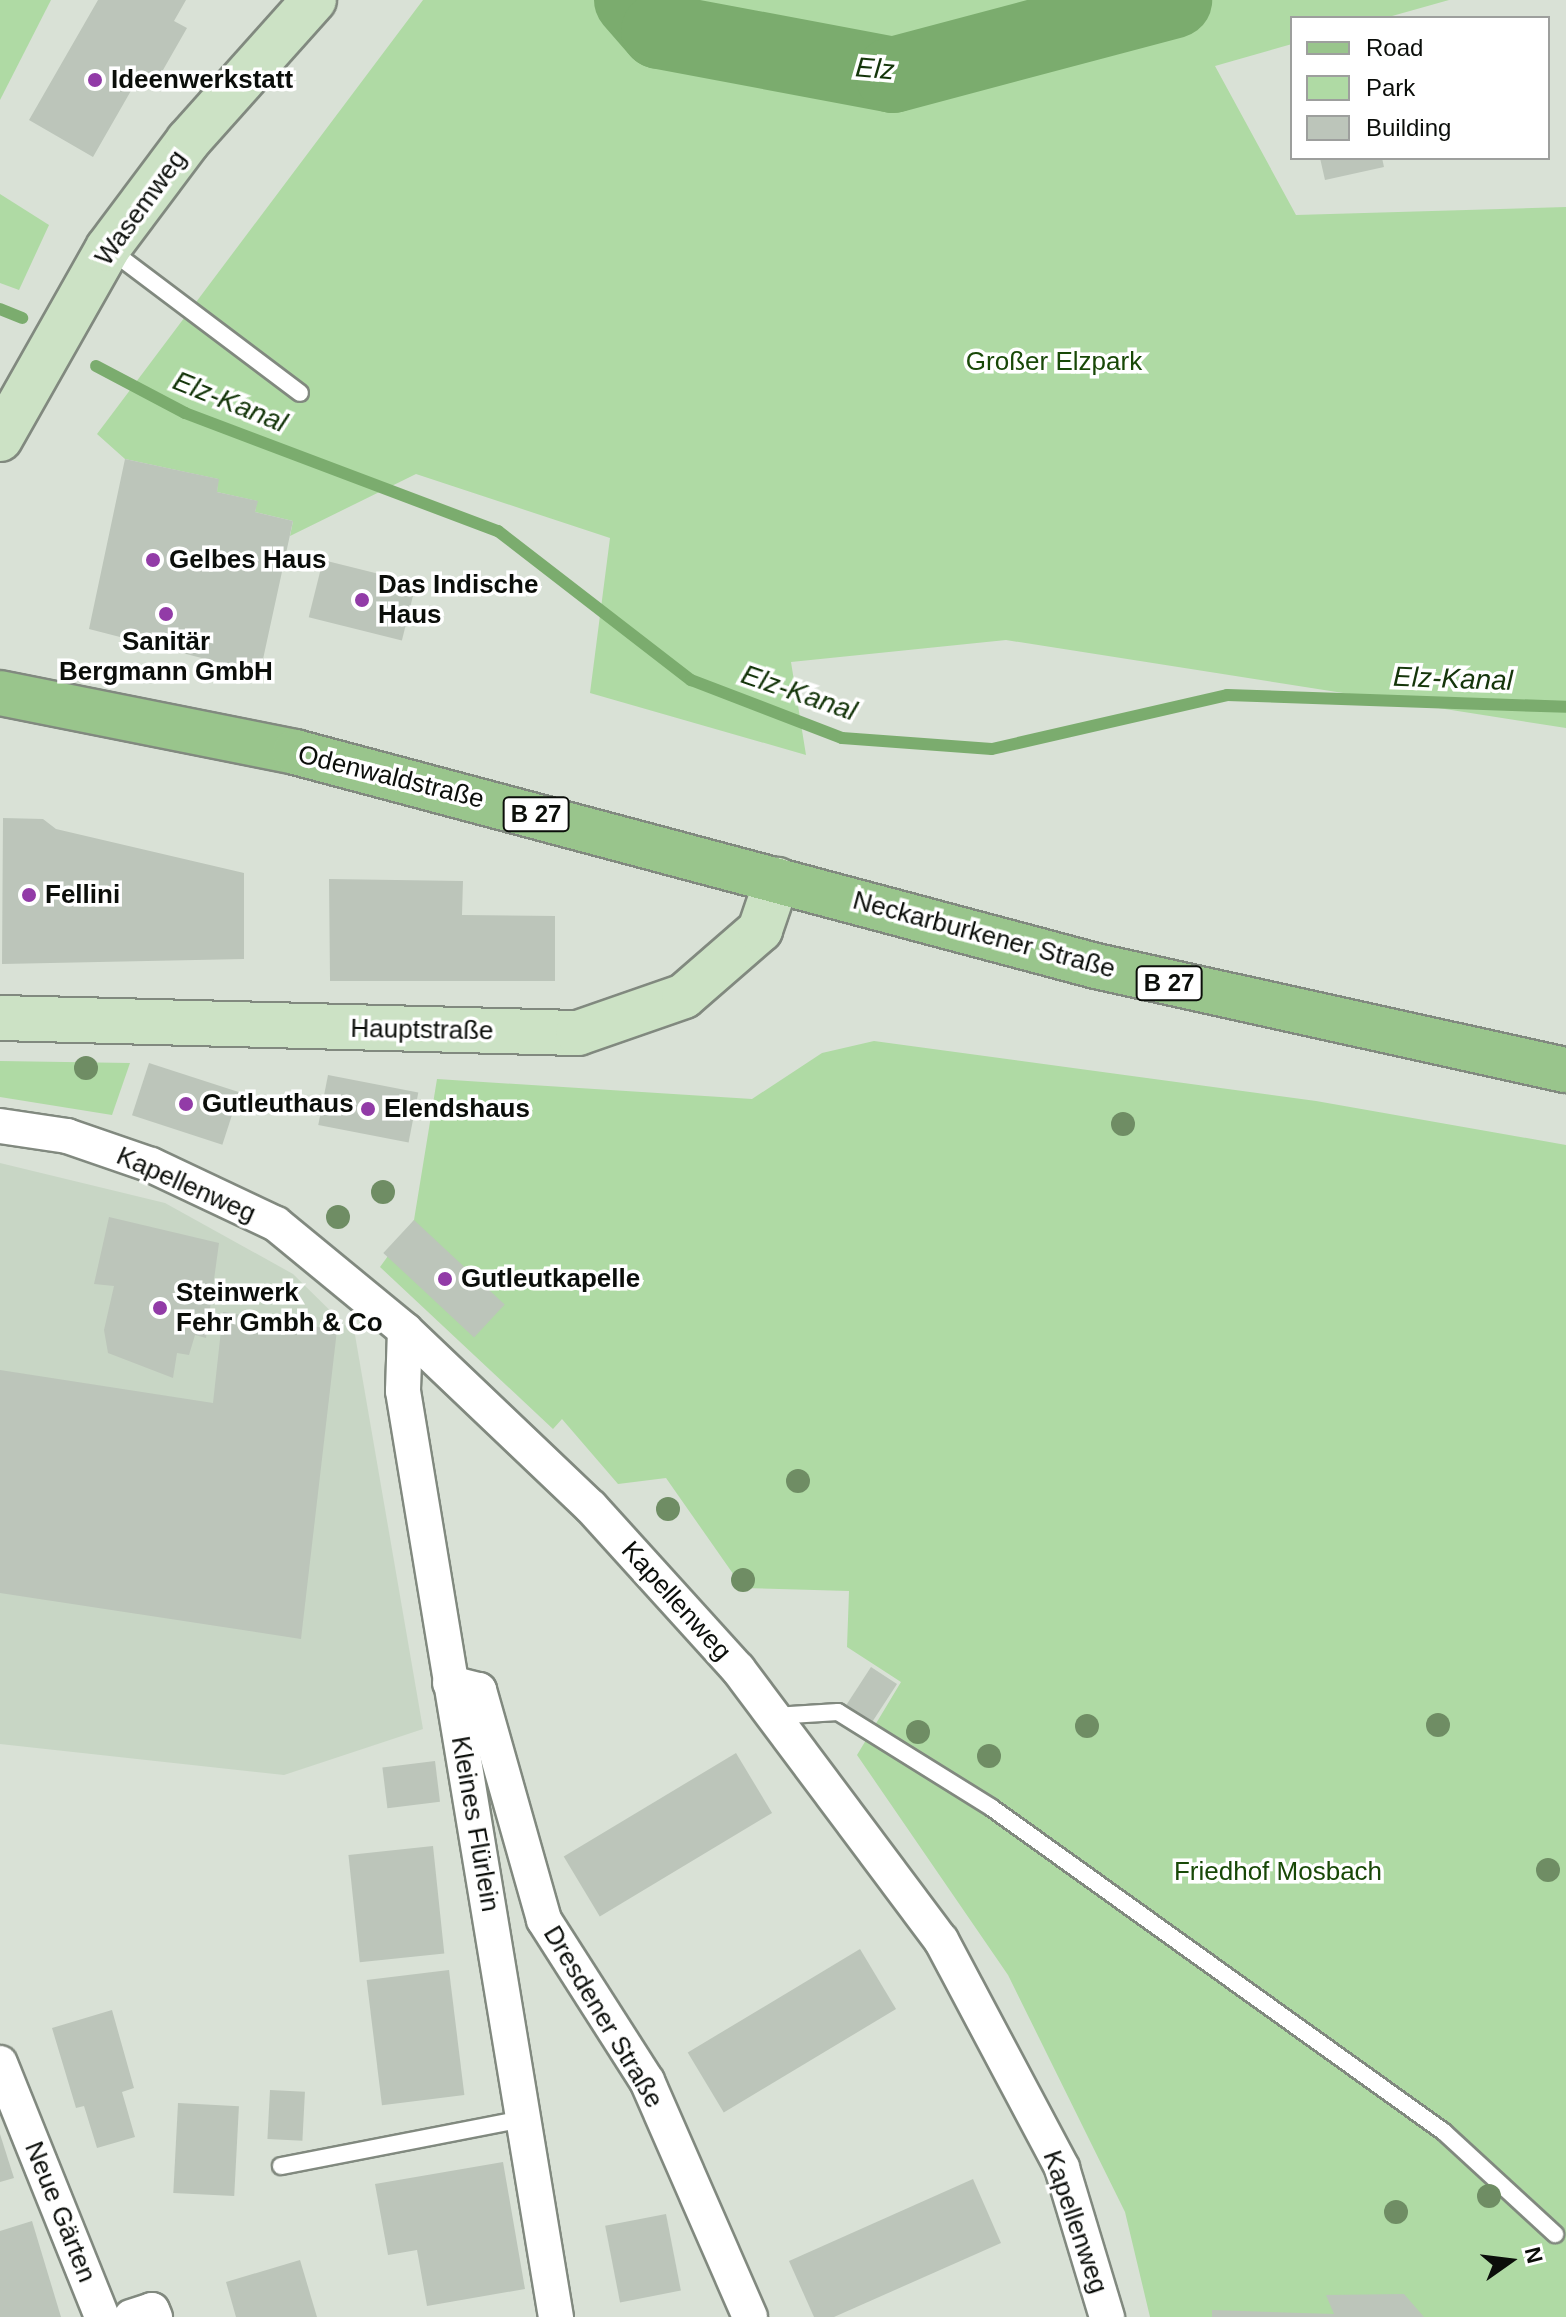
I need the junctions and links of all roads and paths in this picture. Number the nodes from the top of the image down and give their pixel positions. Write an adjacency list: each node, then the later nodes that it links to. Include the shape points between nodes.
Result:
1 (314, 0): 2 (street, Wasemweg, via 188,141)
2 (108, 248): 3 (street, Wasemweg); 4 (lane)
3 (15, 384): 5 (street, Wasemweg)
4 (300, 393)
5 (0, 439)
6 (0, 693): 7 (main road, Odenwaldstraße / B 27, via 295,752)
7 (777, 880): 8 (street, Hauptstraße, via 760,930 684,996 578,1033); 9 (main road, Neckarburkener Straße / B 27, via 1096,966)
8 (0, 1018)
9 (1566, 1070)
10 (0, 1126): 11 (street, Kapellenweg, via 67,1136 151,1165 276,1224)
11 (405, 1330): 12 (street, Kleines Flürlein, via 403,1391); 13 (street, Kapellenweg, via 591,1507)
12 (450, 1683): 15 (street, Kleines Flürlein); 22 (street, Dresdener Straße, via 479,1690 544,1920 647,2081)
13 (774, 1716): 17 (lane, via 838,1712 992,1808 1444,2132); 23 (street, Kapellenweg, via 941,1940 1062,2168)
14 (0, 2063): 18 (street, Neue Gärten)
15 (529, 2118): 16 (lane); 21 (street, Kleines Flürlein)
16 (281, 2166)
17 (1555, 2234)
18 (102, 2317)
19 (131, 2317): 20 (street, via 152,2310)
20 (155, 2317)
21 (556, 2317)
22 (750, 2317)
23 (1107, 2317)

